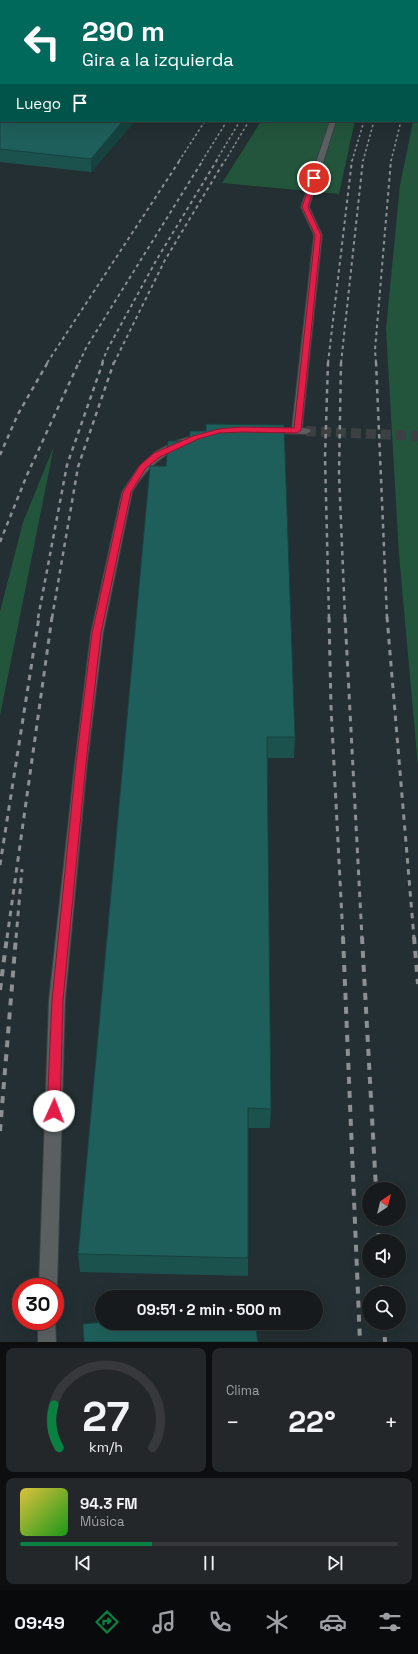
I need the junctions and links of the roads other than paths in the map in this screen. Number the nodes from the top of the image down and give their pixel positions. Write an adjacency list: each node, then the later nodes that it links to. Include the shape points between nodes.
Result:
1 (333, 122): 2 (street, via 305,207 318,235 302,431)
2 (258, 430)
3 (219, 431): 4 (street, via 196,437 157,455 143,466 134,478 127,492 97,633 81,763 58,1000)
4 (48, 1278)
5 (47, 1330): 6 (street)
6 (47, 1342)

